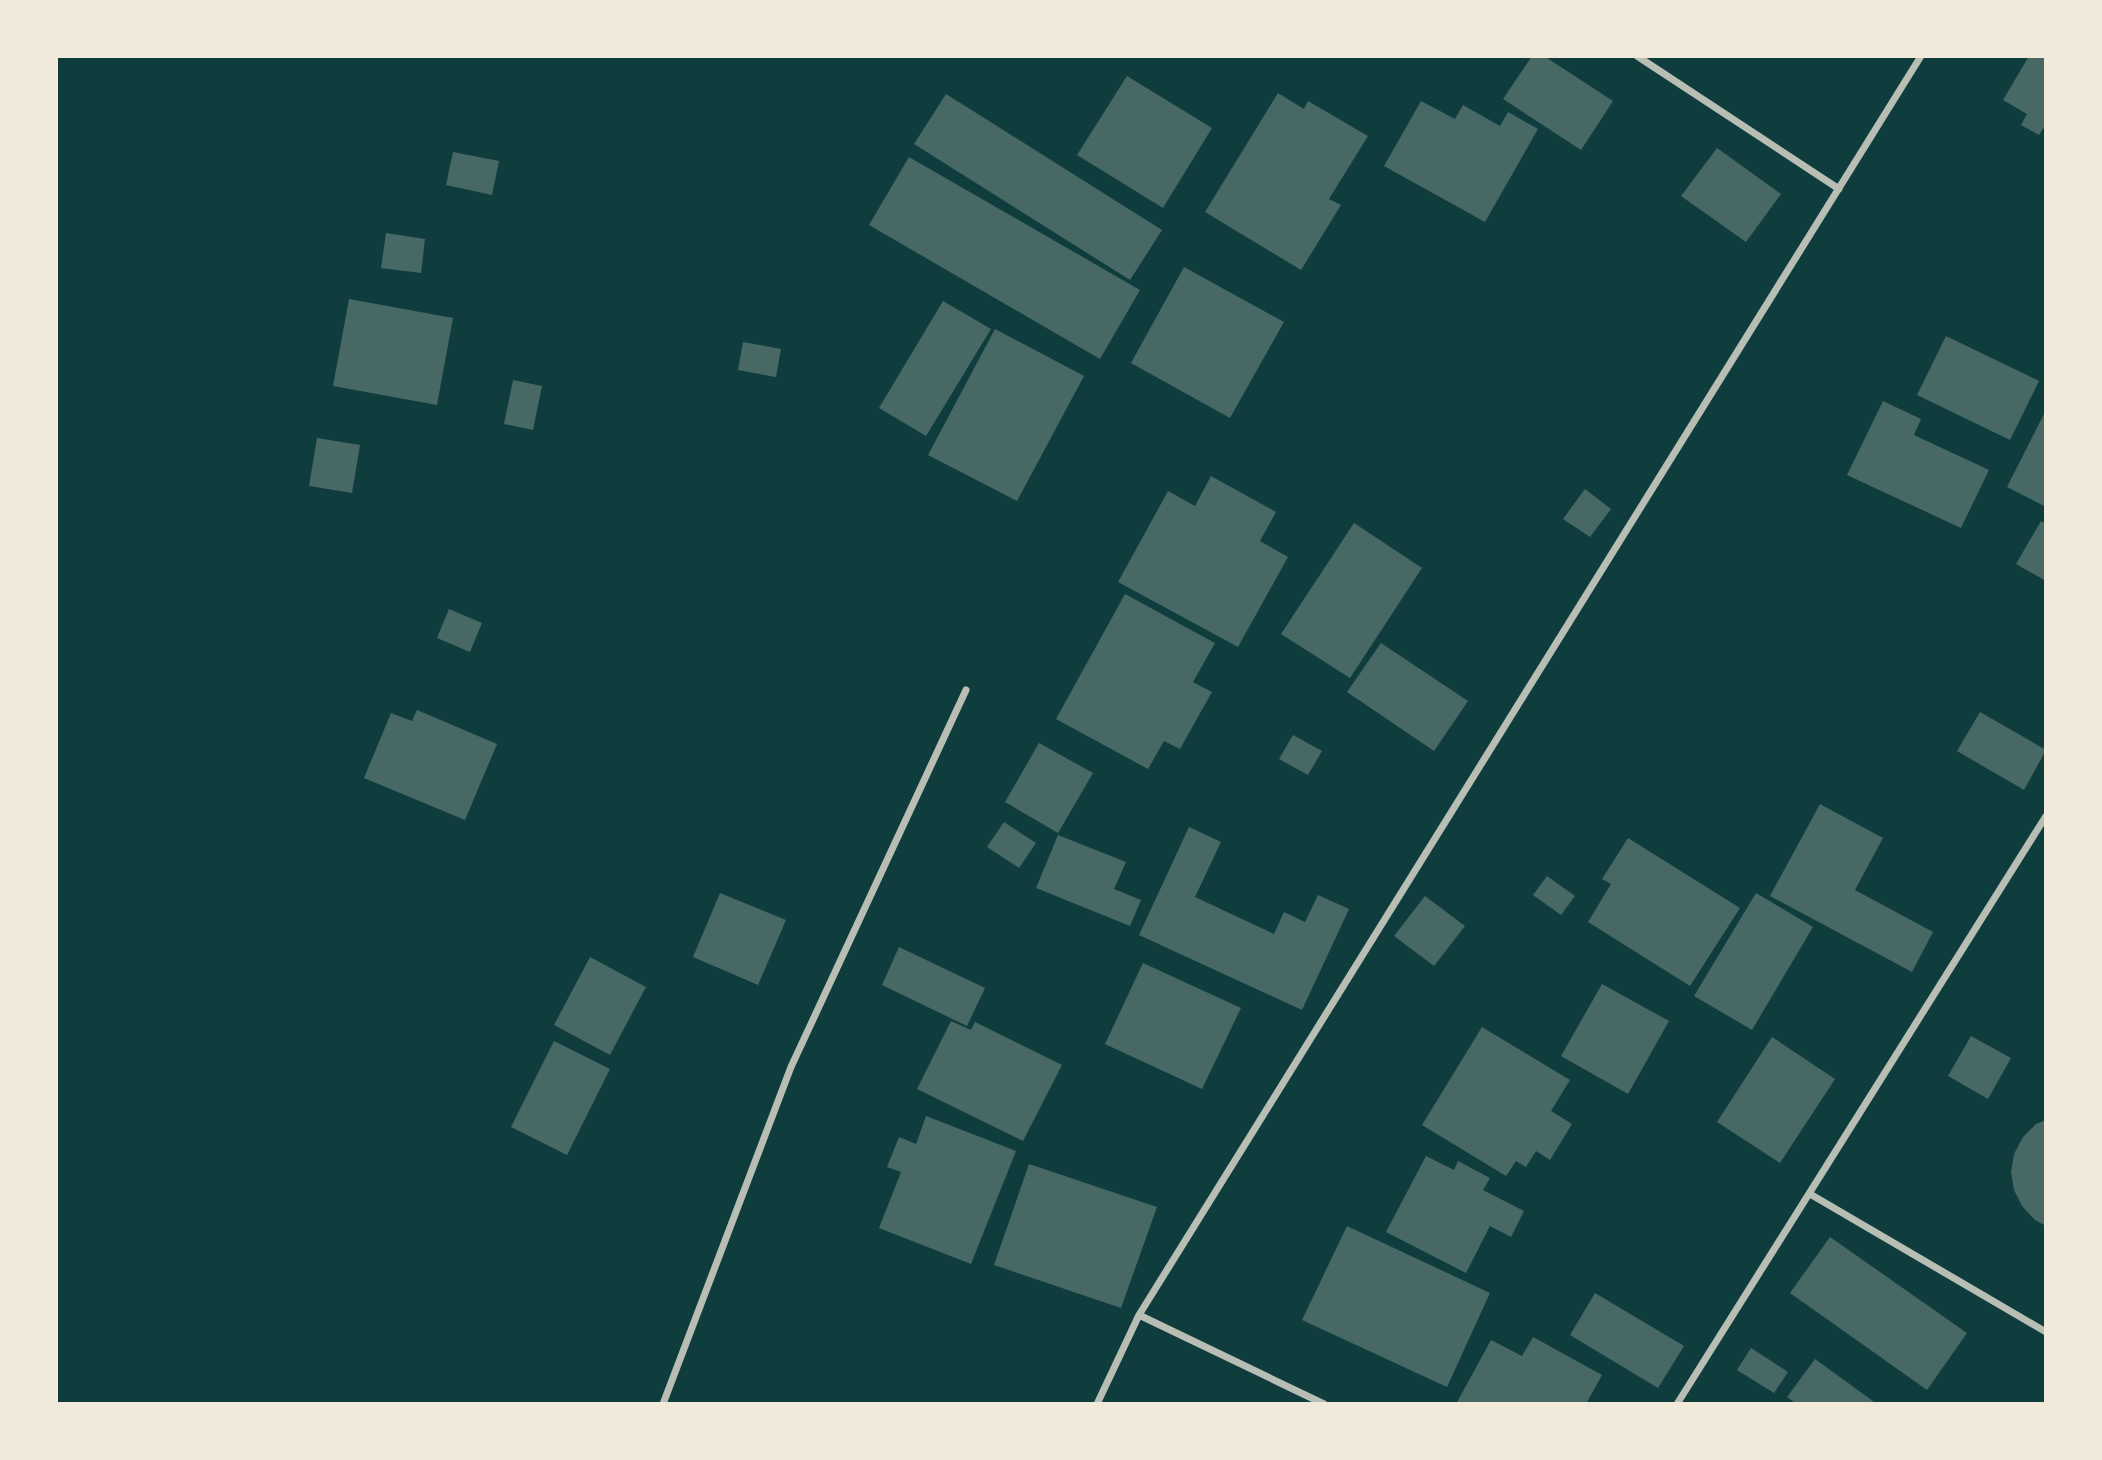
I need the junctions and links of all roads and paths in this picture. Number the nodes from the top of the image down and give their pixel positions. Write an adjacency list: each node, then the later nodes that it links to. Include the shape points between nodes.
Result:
1 (1637, 56): 3 (street)
2 (1921, 56): 3 (street)
3 (1839, 189): 7 (street)
4 (965, 691): 9 (street, via 791,1067)
5 (2046, 816): 6 (street)
6 (1810, 1194): 8 (street); 12 (street)
7 (1139, 1315): 10 (street); 11 (street)
8 (2046, 1332)
9 (663, 1404)
10 (1097, 1404)
11 (1324, 1404)
12 (1677, 1404)

